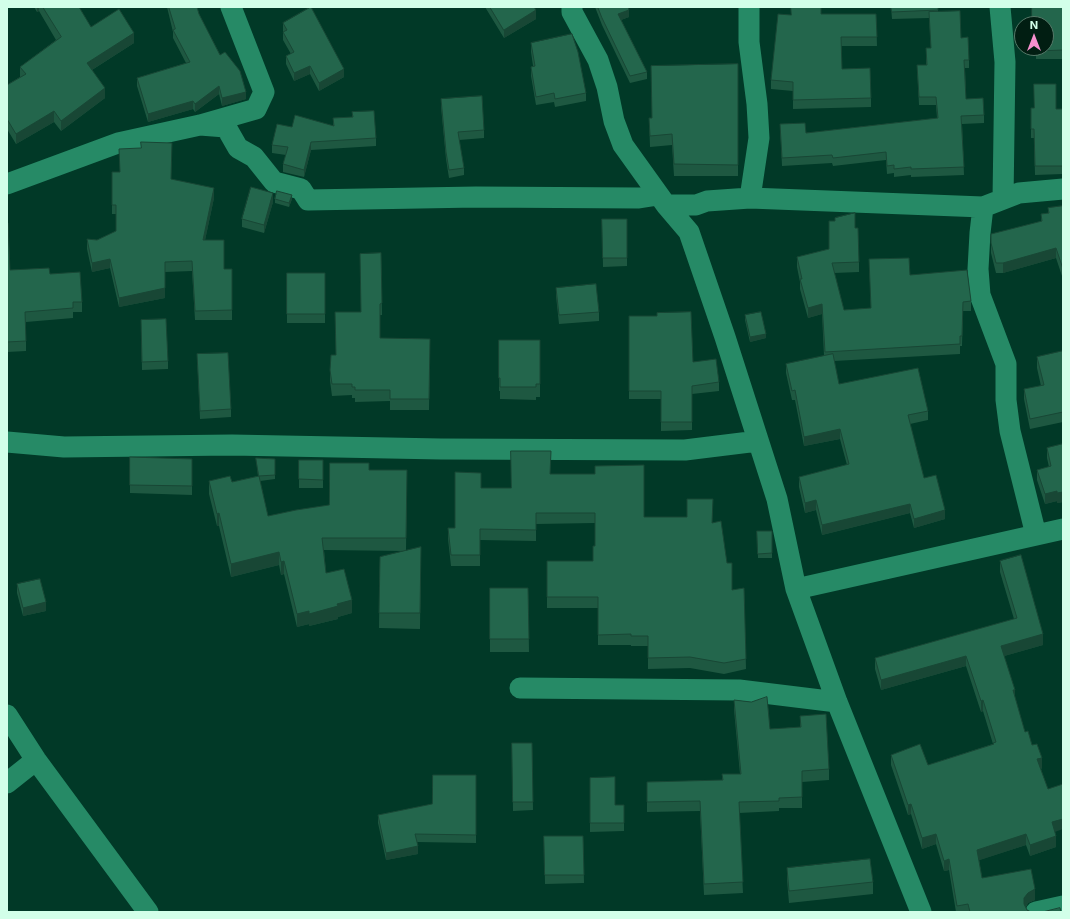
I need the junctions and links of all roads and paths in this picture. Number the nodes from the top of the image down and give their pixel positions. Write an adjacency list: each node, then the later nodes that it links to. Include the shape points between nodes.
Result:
1 (231, 7): 5 (street, via 264,92 256,109)
2 (572, 7): 10 (street, via 572,12 598,60 623,145)
3 (749, 7): 8 (street, via 749,42 759,138)
4 (1000, 7): 9 (street, via 1005,62)
5 (200, 125): 6 (street, via 118,143); 10 (street, via 226,128 238,148 254,157 274,182 301,189 308,200 476,197)
6 (7, 184)
7 (1063, 189): 9 (street, via 1019,193)
8 (750, 198): 11 (street, via 707,201); 12 (street)
9 (1003, 199): 12 (street)
10 (662, 200): 11 (street); 13 (street)
11 (696, 205): 13 (street)
12 (983, 207): 17 (street, via 978,269 980,294 1006,364 1006,400 1010,431)
13 (688, 232): 14 (street)
14 (758, 440): 15 (street, via 685,450 232,445 64,447); 18 (street, via 777,499)
15 (7, 442)
16 (1063, 528): 17 (street)
17 (1036, 535): 18 (street)
18 (796, 588): 20 (street)
19 (520, 688): 20 (street, via 740,690)
20 (837, 702): 26 (street)
21 (7, 716): 22 (street)
22 (36, 760): 23 (street); 25 (street)
23 (7, 783)
24 (1063, 906): 27 (street)
25 (148, 912)
26 (921, 912)
27 (1036, 912)

